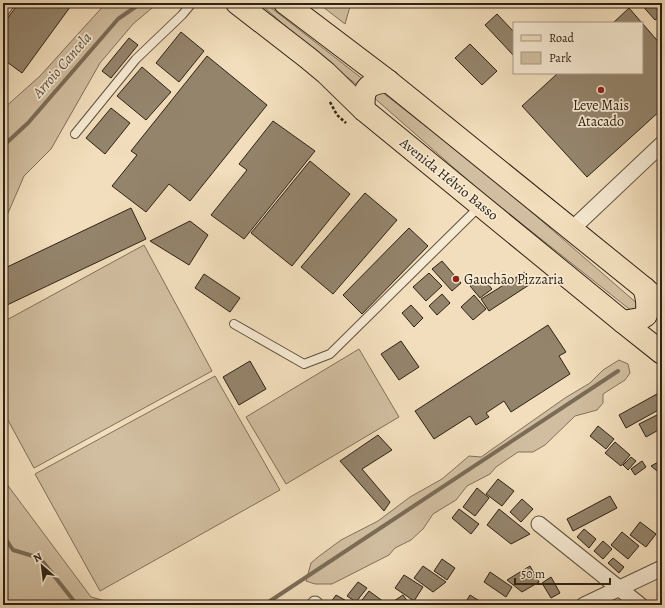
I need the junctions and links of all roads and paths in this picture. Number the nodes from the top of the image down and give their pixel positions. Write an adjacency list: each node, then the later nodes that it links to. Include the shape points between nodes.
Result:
1 (11, 3): 5 (lane)
2 (192, 3): 8 (lane, via 136,59)
3 (237, 3): 7 (main road, Avenida Hélvio Basso, via 314,63)
4 (285, 3): 6 (main road)
5 (3, 14)
6 (388, 81): 7 (main road, via 368,87); 11 (main road)
7 (364, 110): 10 (main road, Avenida Hélvio Basso)
8 (75, 134)
9 (662, 144): 11 (street)
10 (481, 205): 14 (main road, Avenida Hélvio Basso); 15 (lane, via 330,354 304,364)
11 (572, 230): 12 (main road)
12 (644, 288): 13 (main road); 14 (main road, via 648,309 646,315 640,319)
13 (662, 304)
14 (623, 322): 16 (main road, Avenida Hélvio Basso)
15 (234, 324)
16 (662, 353)
17 (539, 524): 19 (street)
18 (662, 568): 19 (street)
19 (619, 588): 20 (street); 21 (street)
20 (584, 605)
21 (640, 605)

